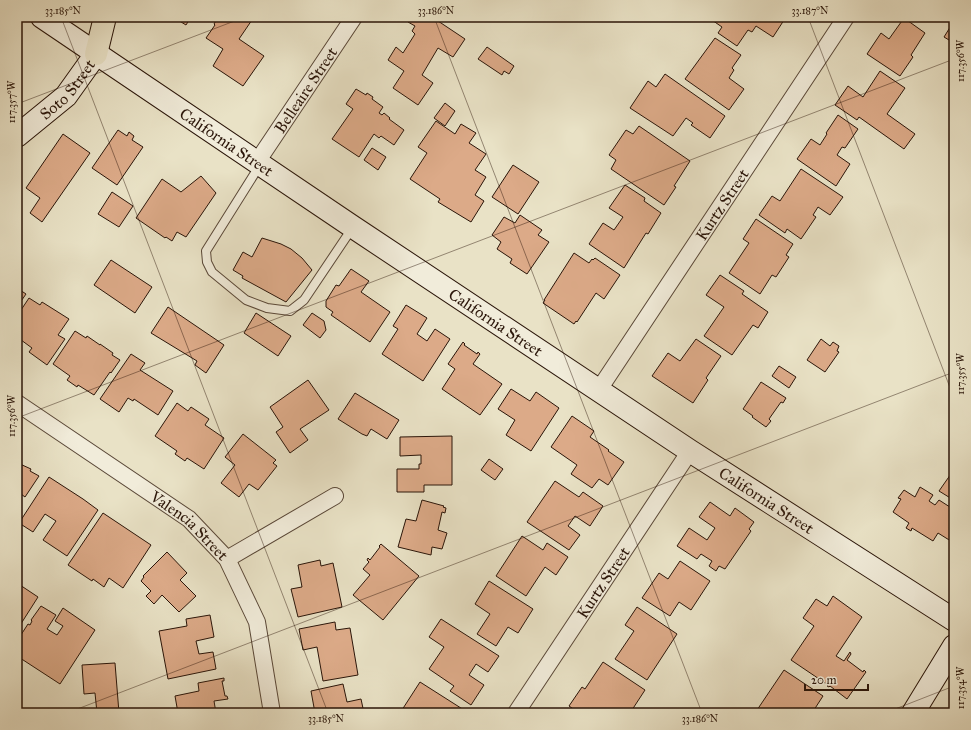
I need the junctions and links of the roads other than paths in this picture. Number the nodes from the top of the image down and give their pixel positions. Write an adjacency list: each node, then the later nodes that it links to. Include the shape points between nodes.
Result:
1 (42, 17): 5 (main road, California Street)
2 (105, 17): 5 (highway)
3 (354, 17): 7 (street, Belleaire Street)
4 (846, 17): 9 (street, Kurtz Street)
5 (96, 54): 6 (main road, Soto Street, via 66,96); 7 (main road, California Street)
6 (17, 136)
7 (258, 163): 8 (main road, California Street); 8 (lane, via 206,251 207,262 212,272 246,300 267,308 290,311 304,300)
8 (353, 227): 9 (main road, California Street)
9 (598, 391): 11 (main road, California Street)
10 (17, 403): 13 (street, Valencia Street, via 189,519)
11 (690, 451): 14 (main road, California Street); 17 (street, Kurtz Street)
12 (336, 496): 13 (street)
13 (227, 560): 16 (street, Valencia Street, via 257,622)
14 (954, 620)
15 (954, 646): 18 (main road)
16 (272, 713)
17 (516, 713)
18 (913, 713)

